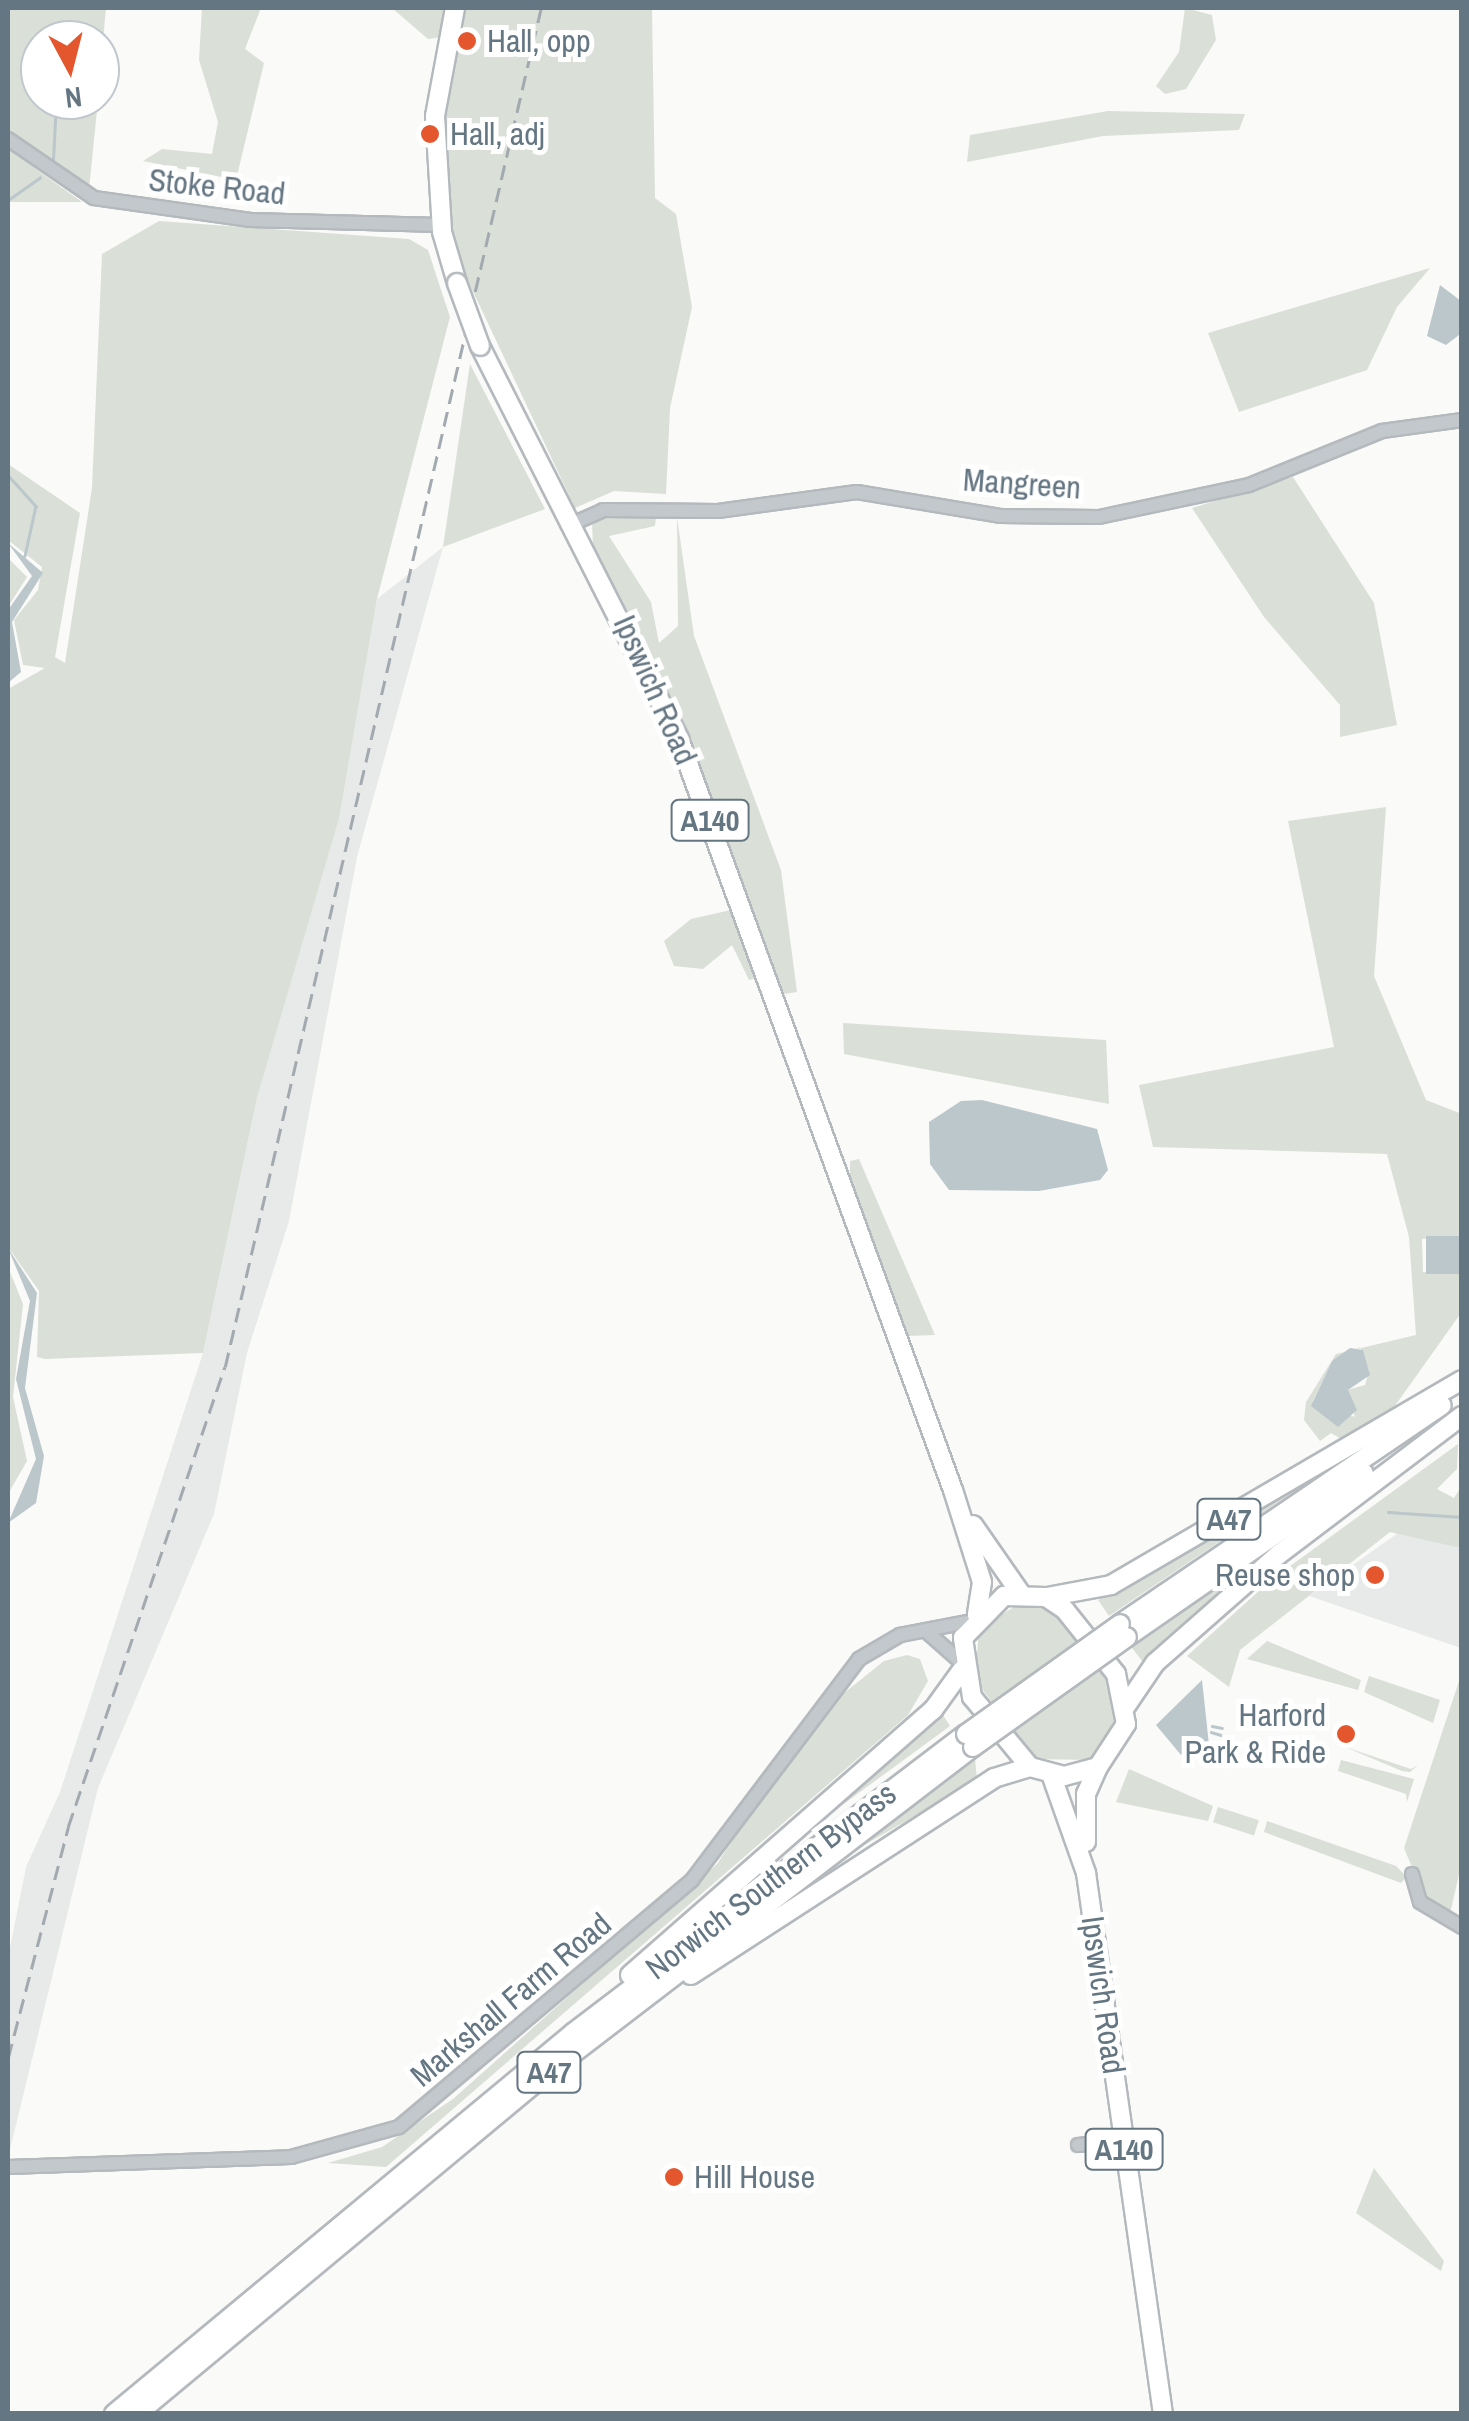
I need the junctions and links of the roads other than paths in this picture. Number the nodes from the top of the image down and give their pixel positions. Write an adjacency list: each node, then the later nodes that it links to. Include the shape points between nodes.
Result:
1 (456, 8): 3 (highway, Ipswich Road / A140, via 436,116)
2 (8, 139): 3 (street, Stoke Road, via 94,198 250,220)
3 (441, 225): 5 (highway, Ipswich Road / A140, bridge, via 480,346)
4 (1462, 420): 5 (street, Mangreen, via 1382,431 1249,485 1098,517 1000,516 857,492 718,511 603,510)
5 (570, 525): 9 (highway, Ipswich Road / A140, via 679,739)
6 (1462, 1380): 11 (highway, A47, via 1111,1585)
7 (1462, 1392): 13 (highway, Norwich Southern Bypass / A47)
8 (1462, 1413): 13 (highway, Norwich Southern Bypass / A47); 16 (highway, A47, via 1278,1555 1156,1663)
9 (953, 1490): 10 (highway, Ipswich Road / A140); 12 (highway, Ipswich Road / A140, via 982,1582)
10 (1021, 1594): 11 (highway); 12 (highway)
11 (1046, 1597): 16 (highway, via 1100,1646)
12 (975, 1618): 14 (street, Markshall Farm Road); 15 (highway)
13 (1123, 1630): 17 (highway, Norwich Southern Bypass / A47, bridge)
14 (922, 1631): 15 (street, via 946,1641); 27 (street, Markshall Farm Road, via 889,1639 842,1674 702,1870 399,2127 291,2157)
15 (962, 1666): 18 (highway, via 987,1722); 24 (highway, A47, via 933,1710)
16 (1126, 1706): 19 (highway, via 1122,1737)
17 (970, 1741): 24 (highway, Norwich Southern Bypass / A47); 28 (highway, Norwich Southern Bypass / A47)
18 (1030, 1767): 20 (highway); 28 (highway, A47, via 994,1778 816,1887)
19 (1098, 1767): 20 (highway); 21 (highway, Ipswich Road / A140, via 1086,1794)
20 (1052, 1774): 21 (highway, Ipswich Road / A140)
21 (1086, 1873): 25 (highway, Ipswich Road / A140)
22 (1396, 1886): 23 (street, via 1412,1879 1420,1902)
23 (1462, 1927)
24 (445, 2136): 29 (highway, Norwich Southern Bypass / A47)
25 (1122, 2141): 26 (street); 31 (highway, Ipswich Road / A140)
26 (1078, 2145)
27 (8, 2167)
28 (406, 2188): 30 (highway, Norwich Southern Bypass / A47)
29 (114, 2414)
30 (137, 2414)
31 (1163, 2414)

